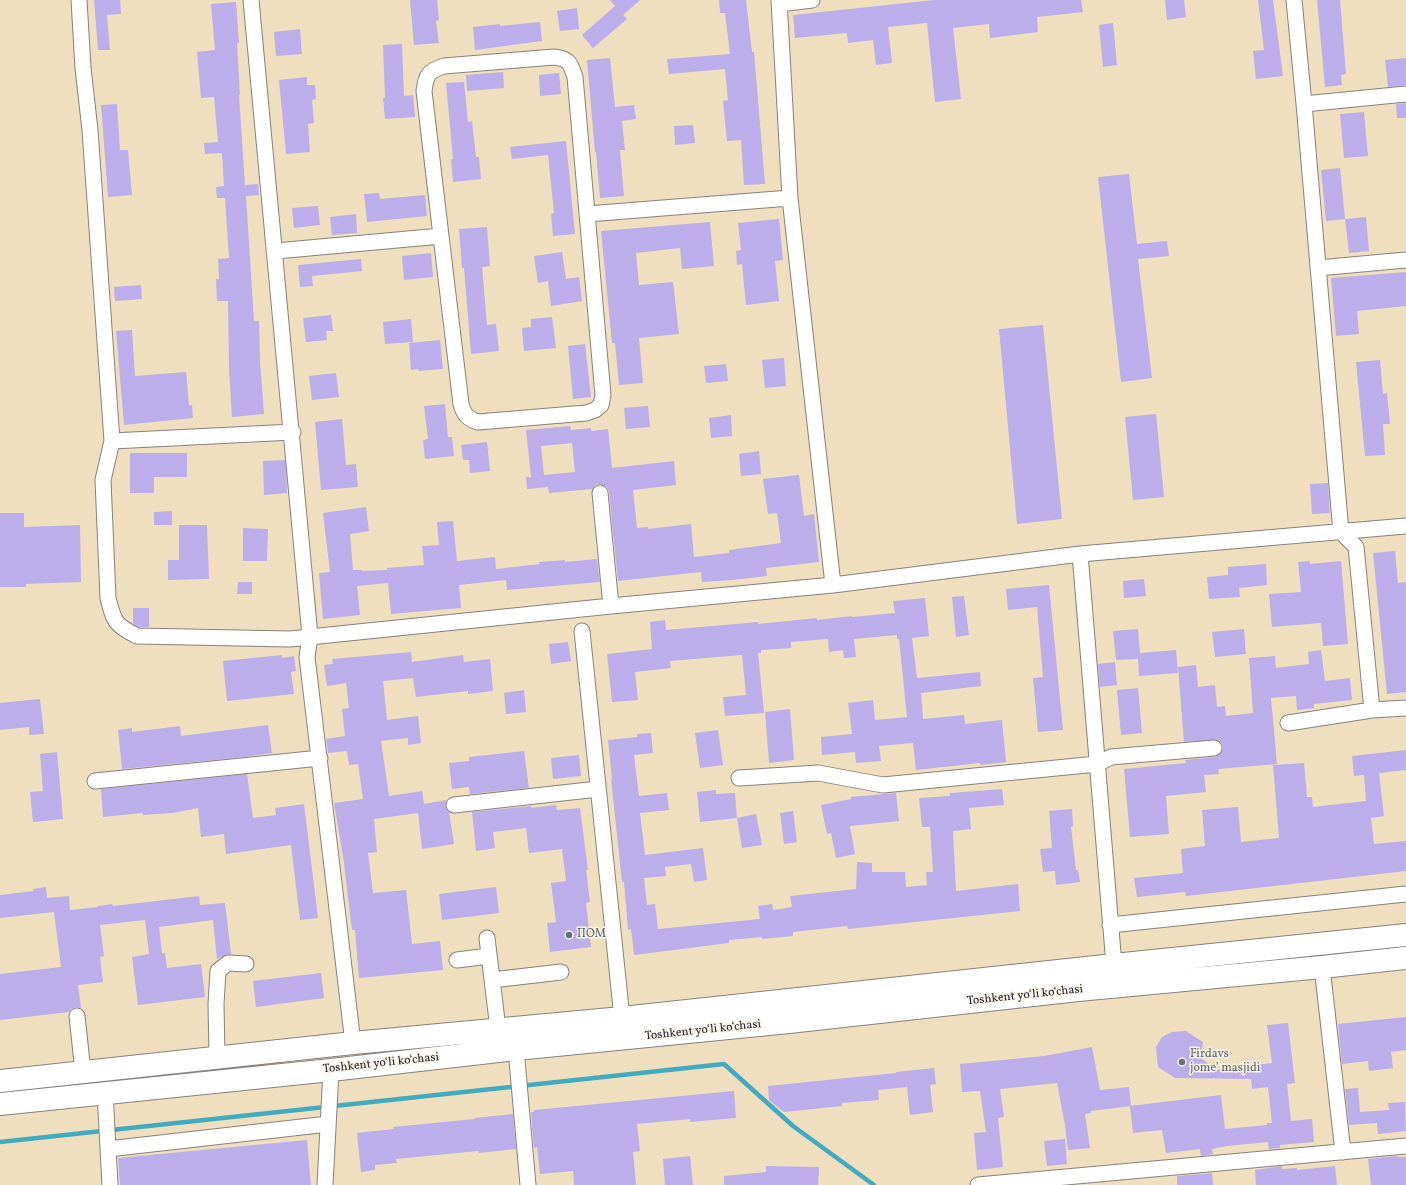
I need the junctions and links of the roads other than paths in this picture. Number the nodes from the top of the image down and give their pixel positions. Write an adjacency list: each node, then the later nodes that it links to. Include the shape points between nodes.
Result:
1 (78, 0): 15 (street)
2 (251, 0): 11 (street)
3 (812, 0): 5 (street)
4 (1294, 0): 7 (street)
5 (779, 2): 8 (street)
6 (1406, 94): 7 (street)
7 (1304, 104): 13 (street)
8 (790, 198): 9 (street); 20 (street)
9 (587, 214): 10 (street, via 575,77 570,63 564,58 554,57 444,66 434,69 426,78 424,91); 10 (street, via 603,396 601,405 586,412 478,422 470,420 464,413)
10 (441, 236): 11 (street)
11 (276, 251): 14 (street)
12 (1406, 260): 13 (street)
13 (1318, 268): 18 (street)
14 (292, 432): 15 (street); 23 (street)
15 (112, 441): 23 (street, via 102,480 108,598 113,617 122,628 138,636 290,639)
16 (600, 493): 21 (street)
17 (1406, 526): 18 (street)
18 (1341, 532): 19 (street); 25 (street, via 1356,547)
19 (1080, 554): 20 (street); 29 (street)
20 (833, 585): 21 (street)
21 (611, 606): 23 (street)
22 (582, 631): 32 (street)
23 (310, 636): 28 (street, via 308,657)
24 (1406, 708): 25 (street)
25 (1372, 710): 26 (street)
26 (1288, 723)
27 (1214, 748): 29 (street, via 1111,757)
28 (320, 758): 31 (street); 51 (street)
29 (1097, 764): 30 (street, via 883,785 818,773); 35 (street)
30 (739, 778)
31 (95, 781)
32 (598, 789): 33 (street); 49 (street)
33 (454, 805)
34 (1406, 894): 35 (street)
35 (1110, 925): 42 (street)
36 (1406, 935): 42 (highway, Toshkent yo‘li ko‘chasi)
37 (487, 938): 38 (street)
38 (489, 956): 40 (street); 45 (street)
39 (1406, 958): 43 (highway, Toshkent yo‘li ko‘chasi)
40 (457, 960)
41 (246, 964): 53 (street, via 228,963 218,971)
42 (1114, 965): 46 (highway, Toshkent yo‘li ko‘chasi)
43 (1322, 967): 47 (highway, Toshkent yo‘li ko‘chasi, via 1078,990); 62 (street)
44 (561, 972): 45 (street)
45 (492, 980): 50 (street)
46 (872, 991): 47 (highway); 49 (highway, Toshkent yo‘li ko‘chasi)
47 (874, 1013): 52 (highway, Toshkent yo‘li ko‘chasi)
48 (77, 1016): 55 (street)
49 (622, 1018): 50 (highway, Toshkent yo‘li ko‘chasi)
50 (498, 1029): 51 (highway, Toshkent yo‘li ko‘chasi)
51 (353, 1043): 53 (highway, Toshkent yo‘li ko‘chasi)
52 (516, 1049): 54 (highway, Toshkent yo‘li ko‘chasi); 65 (street)
53 (217, 1058): 55 (highway, Toshkent yo‘li ko‘chasi)
54 (331, 1070): 57 (highway, Toshkent yo‘li ko‘chasi); 59 (street)
55 (83, 1072): 56 (highway, Toshkent yo‘li ko‘chasi)
56 (0, 1081)
57 (105, 1093): 58 (highway, Toshkent yo‘li ko‘chasi); 60 (street)
58 (0, 1104)
59 (329, 1112): 60 (street); 64 (street)
60 (108, 1144): 63 (street)
61 (1406, 1146): 62 (street)
62 (1343, 1152): 66 (street)
63 (110, 1185)
64 (325, 1185)
65 (528, 1185)
66 (978, 1185)

